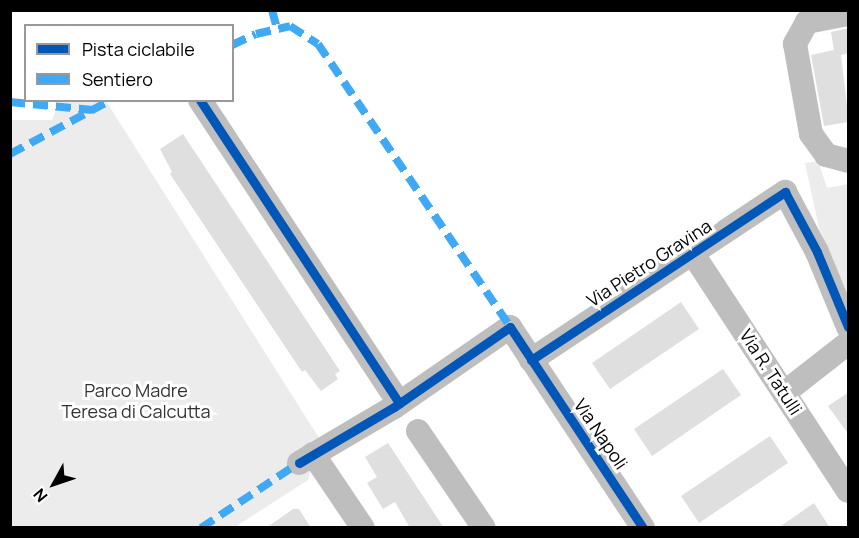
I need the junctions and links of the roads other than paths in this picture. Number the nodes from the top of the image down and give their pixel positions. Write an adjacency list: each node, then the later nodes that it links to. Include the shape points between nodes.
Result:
1 (849, 14): 3 (street, via 807,22 795,44 811,134 826,155)
2 (201, 102): 9 (street)
3 (849, 161)
4 (693, 254): 5 (street, Via Pietro Gravina, via 785,192 817,252); 7 (street, Via Pietro Gravina); 8 (street, Via R. Tatulli)
5 (849, 327)
6 (849, 343): 8 (street)
7 (531, 360): 9 (street, Via Napoli, via 510,327); 14 (street, Via Napoli)
8 (784, 393): 11 (street, Via R. Tatulli)
9 (399, 403): 12 (street, via 306,459)
10 (418, 431): 13 (street)
11 (849, 491)
12 (363, 528)
13 (484, 528)
14 (643, 528)

